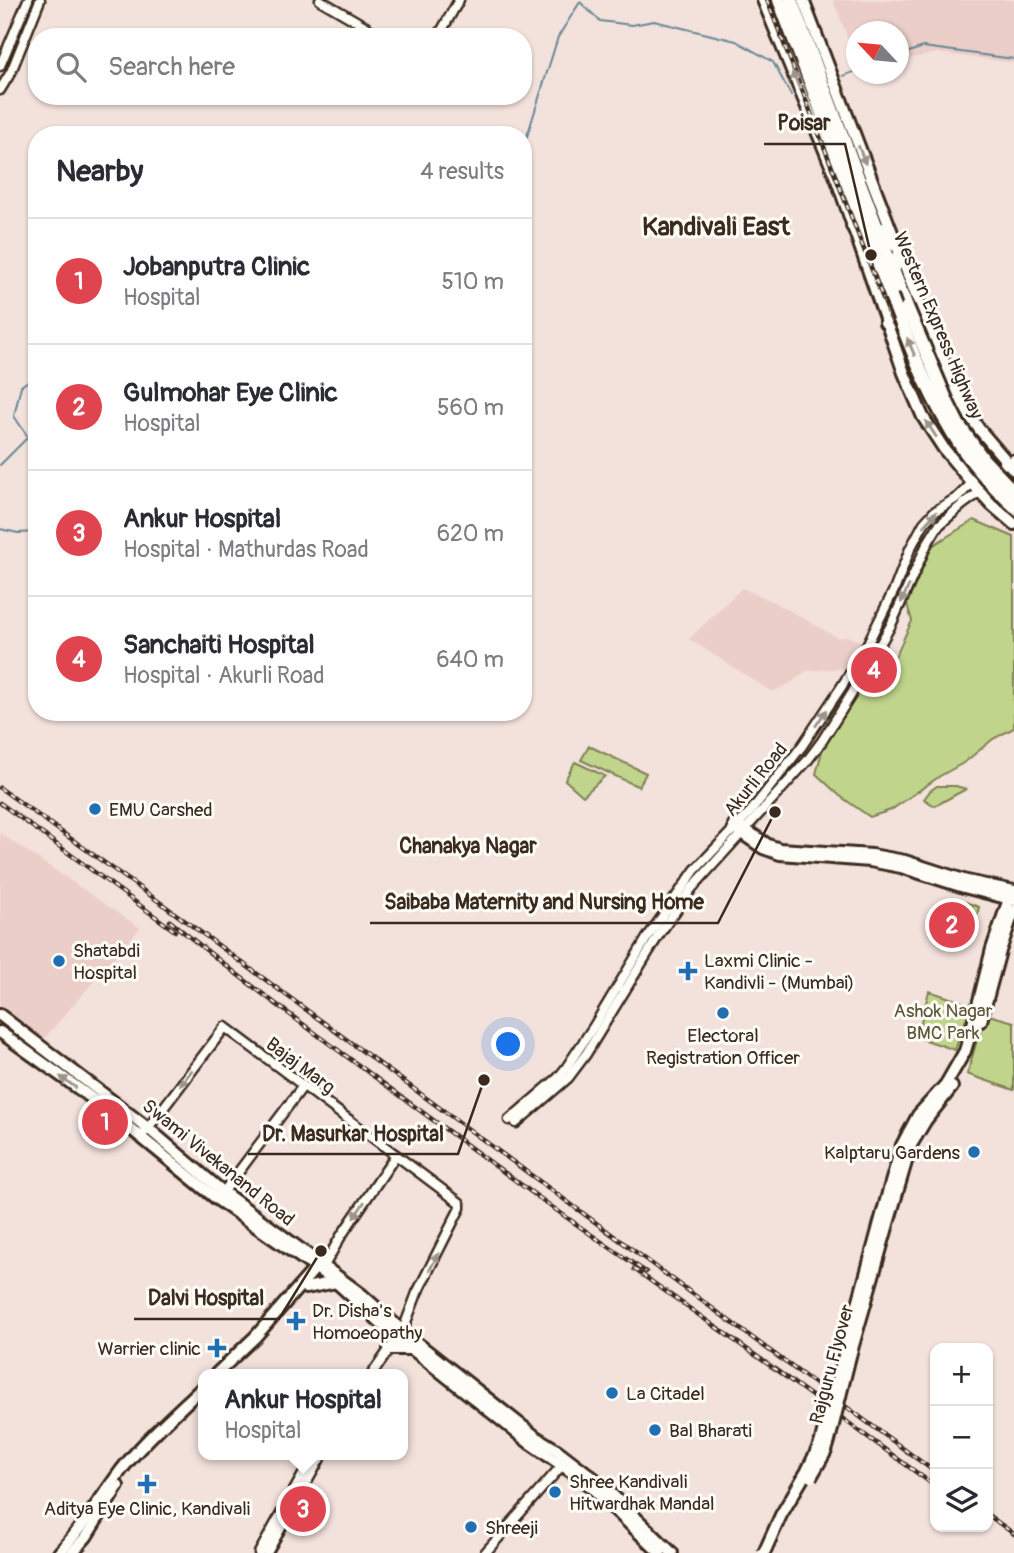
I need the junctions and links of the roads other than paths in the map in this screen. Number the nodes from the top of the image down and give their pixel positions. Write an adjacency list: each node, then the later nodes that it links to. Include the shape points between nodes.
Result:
1 (28, 0): 13 (street)
2 (40, 0): 9 (street)
3 (320, 0): 10 (street)
4 (459, 0): 11 (street)
5 (763, 0): 17 (main road, one-way to 5)
6 (779, 0): 15 (highway)
7 (791, 0): 15 (highway)
8 (803, 0): 18 (main road, one-way to 18)
9 (29, 28)
10 (367, 28)
11 (443, 28)
12 (28, 30): 14 (street)
13 (0, 66)
14 (0, 90)
15 (861, 199): 16 (highway, Western Express Highway); 19 (highway, Western Express Highway)
16 (873, 217): 18 (highway); 20 (highway, Western Express Highway)
17 (853, 226): 19 (highway); 22 (main road)
18 (899, 250): 20 (highway); 23 (main road, via 964,407)
19 (875, 256): 21 (highway, Western Express Highway)
20 (893, 270): 25 (highway, Western Express Highway, bridge, via 958,424)
21 (891, 296): 22 (highway); 26 (highway, Western Express Highway, one-way to 21, bridge, via 964,450 938,406)
22 (886, 322): 24 (main road, one-way to 22, via 923,417)
23 (1012, 465): 24 (street, Akurli Road)
24 (976, 488): 27 (main road); 28 (street, Akurli Road, one-way to 28, via 937,526 891,625 822,741); 28 (street, Akurli Road, one-way to 24, via 842,686 872,635 924,523 934,512)
25 (1014, 492)
26 (1014, 506)
27 (1014, 524)
28 (740, 830): 29 (main road, via 763,848 780,853 870,861); 34 (street, Akurli Road, via 660,933 568,1078)
29 (1012, 895): 37 (main road, via 992,949 965,1051 946,1084 918,1115 902,1145)
30 (1014, 910): 37 (main road, via 967,1063 917,1134)
31 (0, 1015): 35 (main road, Swami Vivekanand Road)
32 (0, 1032): 35 (main road, Swami Vivekanand Road, one-way to 32)
33 (303, 1086): 35 (street, Bajaj Marg, one-way to 35, via 225,1027); 36 (street, Bajaj Marg); 39 (street)
34 (513, 1122)
35 (145, 1133): 39 (main road, Swami Vivekanand Road)
36 (396, 1155): 41 (street, one-way to 41); 44 (street, Bajaj Marg, one-way to 36, via 460,1203)
37 (898, 1173): 38 (main road, Rajguru Flyover)
38 (892, 1194): 63 (main road, Rajguru Flyover, bridge, via 817,1453); 64 (main road, Rajguru Flyover, bridge, via 826,1451 793,1504)
39 (221, 1196): 40 (main road, Swami Vivekanand Road); 41 (main road, Swami Vivekanand Road)
40 (303, 1260): 41 (main road, Swami Vivekanand Road); 43 (main road)
41 (319, 1267): 42 (main road, Swami Vivekanand Road); 43 (main road); 44 (main road, Swami Vivekanand Road, via 360,1294)
42 (336, 1282): 43 (main road); 44 (main road, Swami Vivekanand Road)
43 (304, 1285): 47 (main road); 48 (main road, via 260,1340)
44 (400, 1330): 45 (street); 46 (main road, Swami Vivekanand Road); 49 (street); 55 (main road, Swami Vivekanand Road, via 557,1450)
45 (389, 1349): 46 (main road); 50 (street)
46 (412, 1349): 55 (main road, Swami Vivekanand Road, via 531,1444)
47 (221, 1369)
48 (229, 1369)
49 (370, 1369)
50 (375, 1369)
51 (198, 1392): 56 (main road, via 123,1468)
52 (198, 1400): 57 (main road, via 127,1472)
53 (311, 1460): 58 (street)
54 (319, 1460): 59 (street)
55 (565, 1462): 60 (street); 61 (main road, Swami Vivekanand Road); 62 (main road, Swami Vivekanand Road, via 600,1483)
56 (60, 1553)
57 (72, 1553)
58 (259, 1553)
59 (267, 1553)
60 (485, 1553)
61 (660, 1553)
62 (672, 1553)
63 (764, 1553)
64 (771, 1553)

